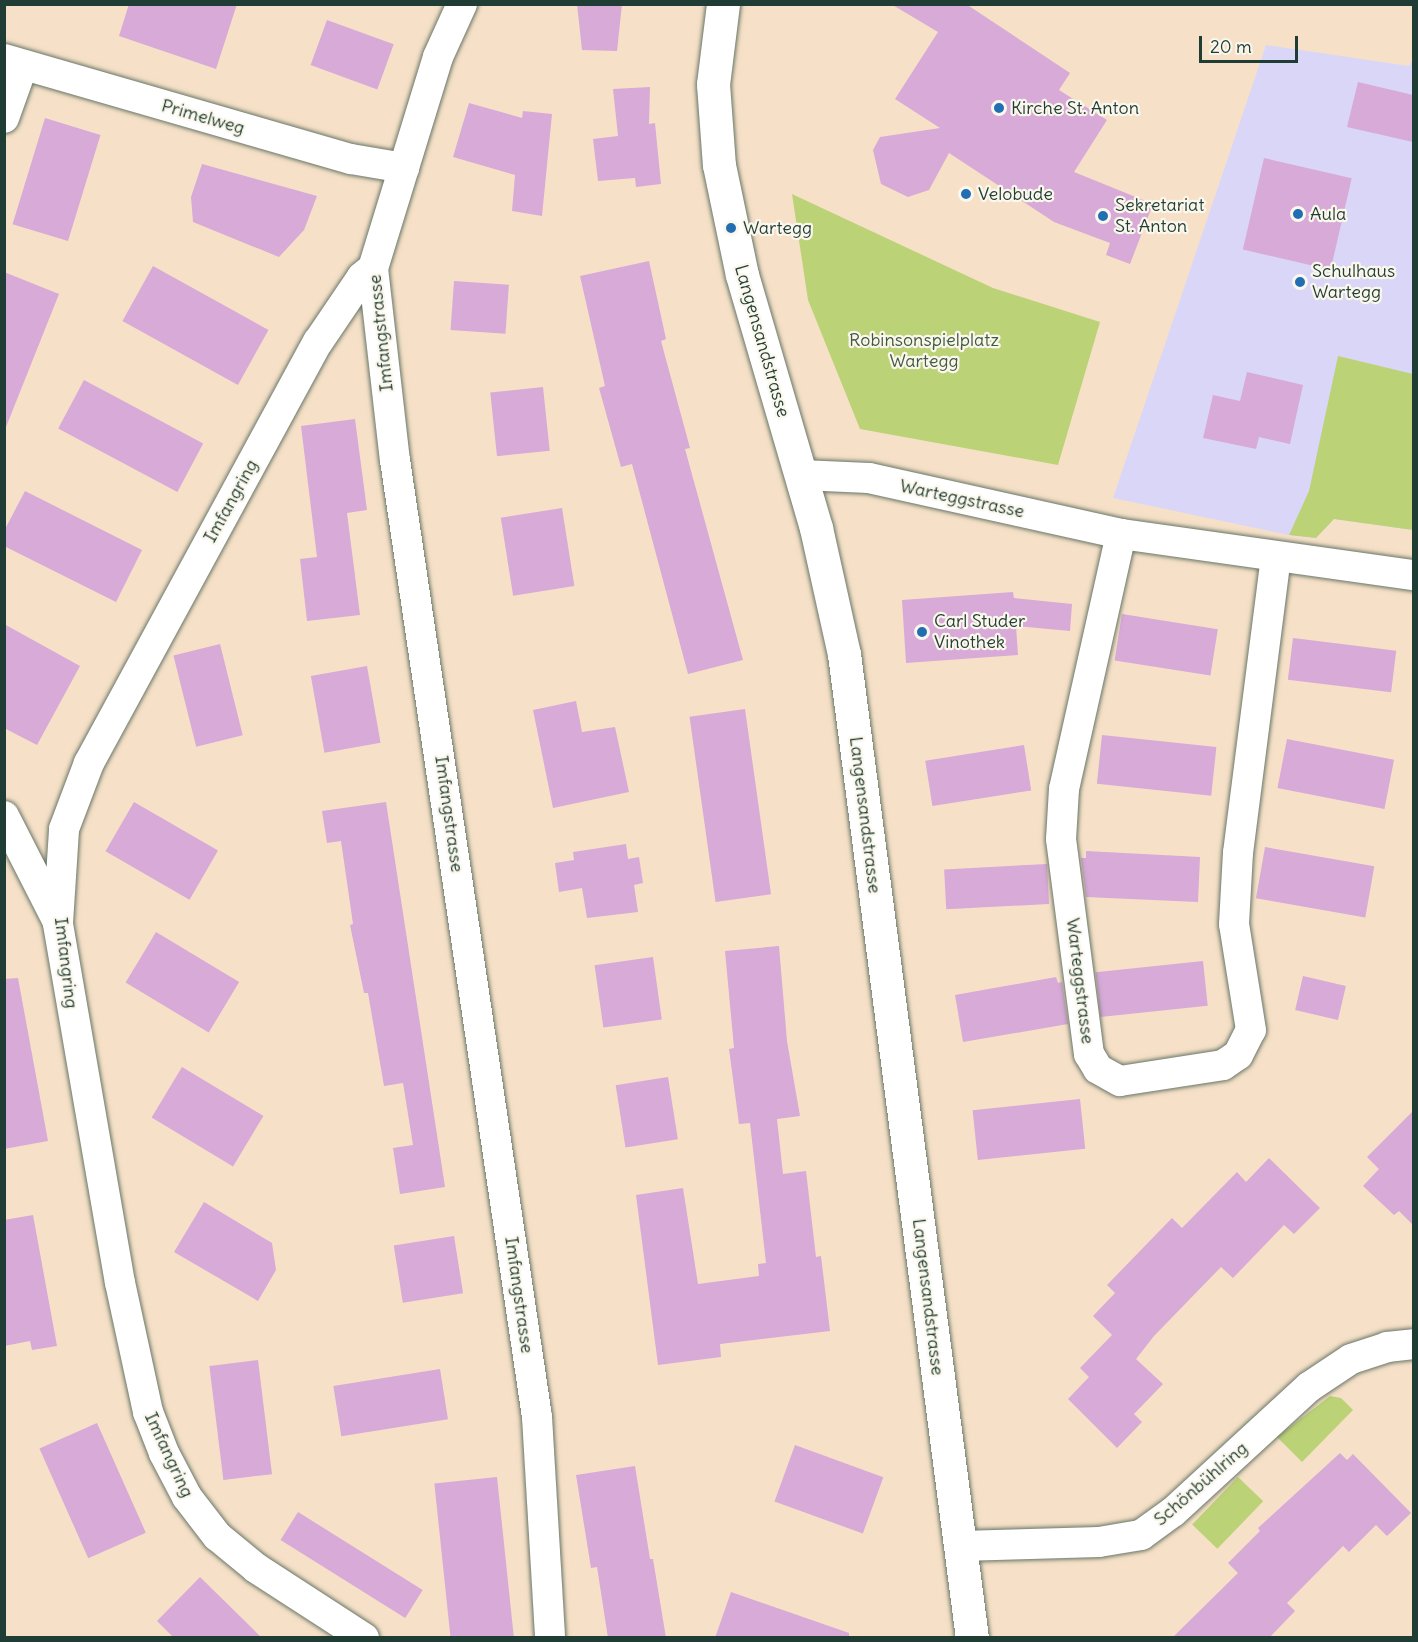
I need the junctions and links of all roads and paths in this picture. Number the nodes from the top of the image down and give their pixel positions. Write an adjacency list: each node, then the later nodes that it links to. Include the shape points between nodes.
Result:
1 (462, 4): 5 (street, Imfangstrasse, via 438,57)
2 (723, 4): 7 (street, Langensandstrasse, via 713,84 719,165 741,275)
3 (14, 62): 4 (street); 5 (street, Primelweg, via 351,159)
4 (4, 118)
5 (404, 168): 6 (street, Imfangstrasse)
6 (373, 268): 12 (street, Imfangring, via 362,277 318,342 89,763 64,829); 16 (street, Imfangstrasse, via 395,460 537,1417)
7 (801, 475): 8 (street, Warteggstrasse, via 869,478); 14 (street, Langensandstrasse, via 844,654)
8 (1121, 534): 9 (street, Warteggstrasse); 9 (street, Warteggstrasse, via 1064,789 1061,839 1089,1054 1098,1069 1120,1081 1223,1065 1238,1055 1251,1030 1234,924 1238,853)
9 (1276, 558): 10 (street, Warteggstrasse)
10 (1413, 575)
11 (4, 816): 12 (street)
12 (58, 923): 15 (street, Imfangring, via 120,1283 148,1412 164,1453 187,1497 217,1536 255,1568)
13 (1413, 1344): 14 (street, Schönbühlring, via 1387,1347 1352,1359 1309,1387 1173,1512 1141,1534 1099,1542)
14 (961, 1546): 17 (street, Langensandstrasse)
15 (364, 1638)
16 (550, 1638)
17 (972, 1638)

